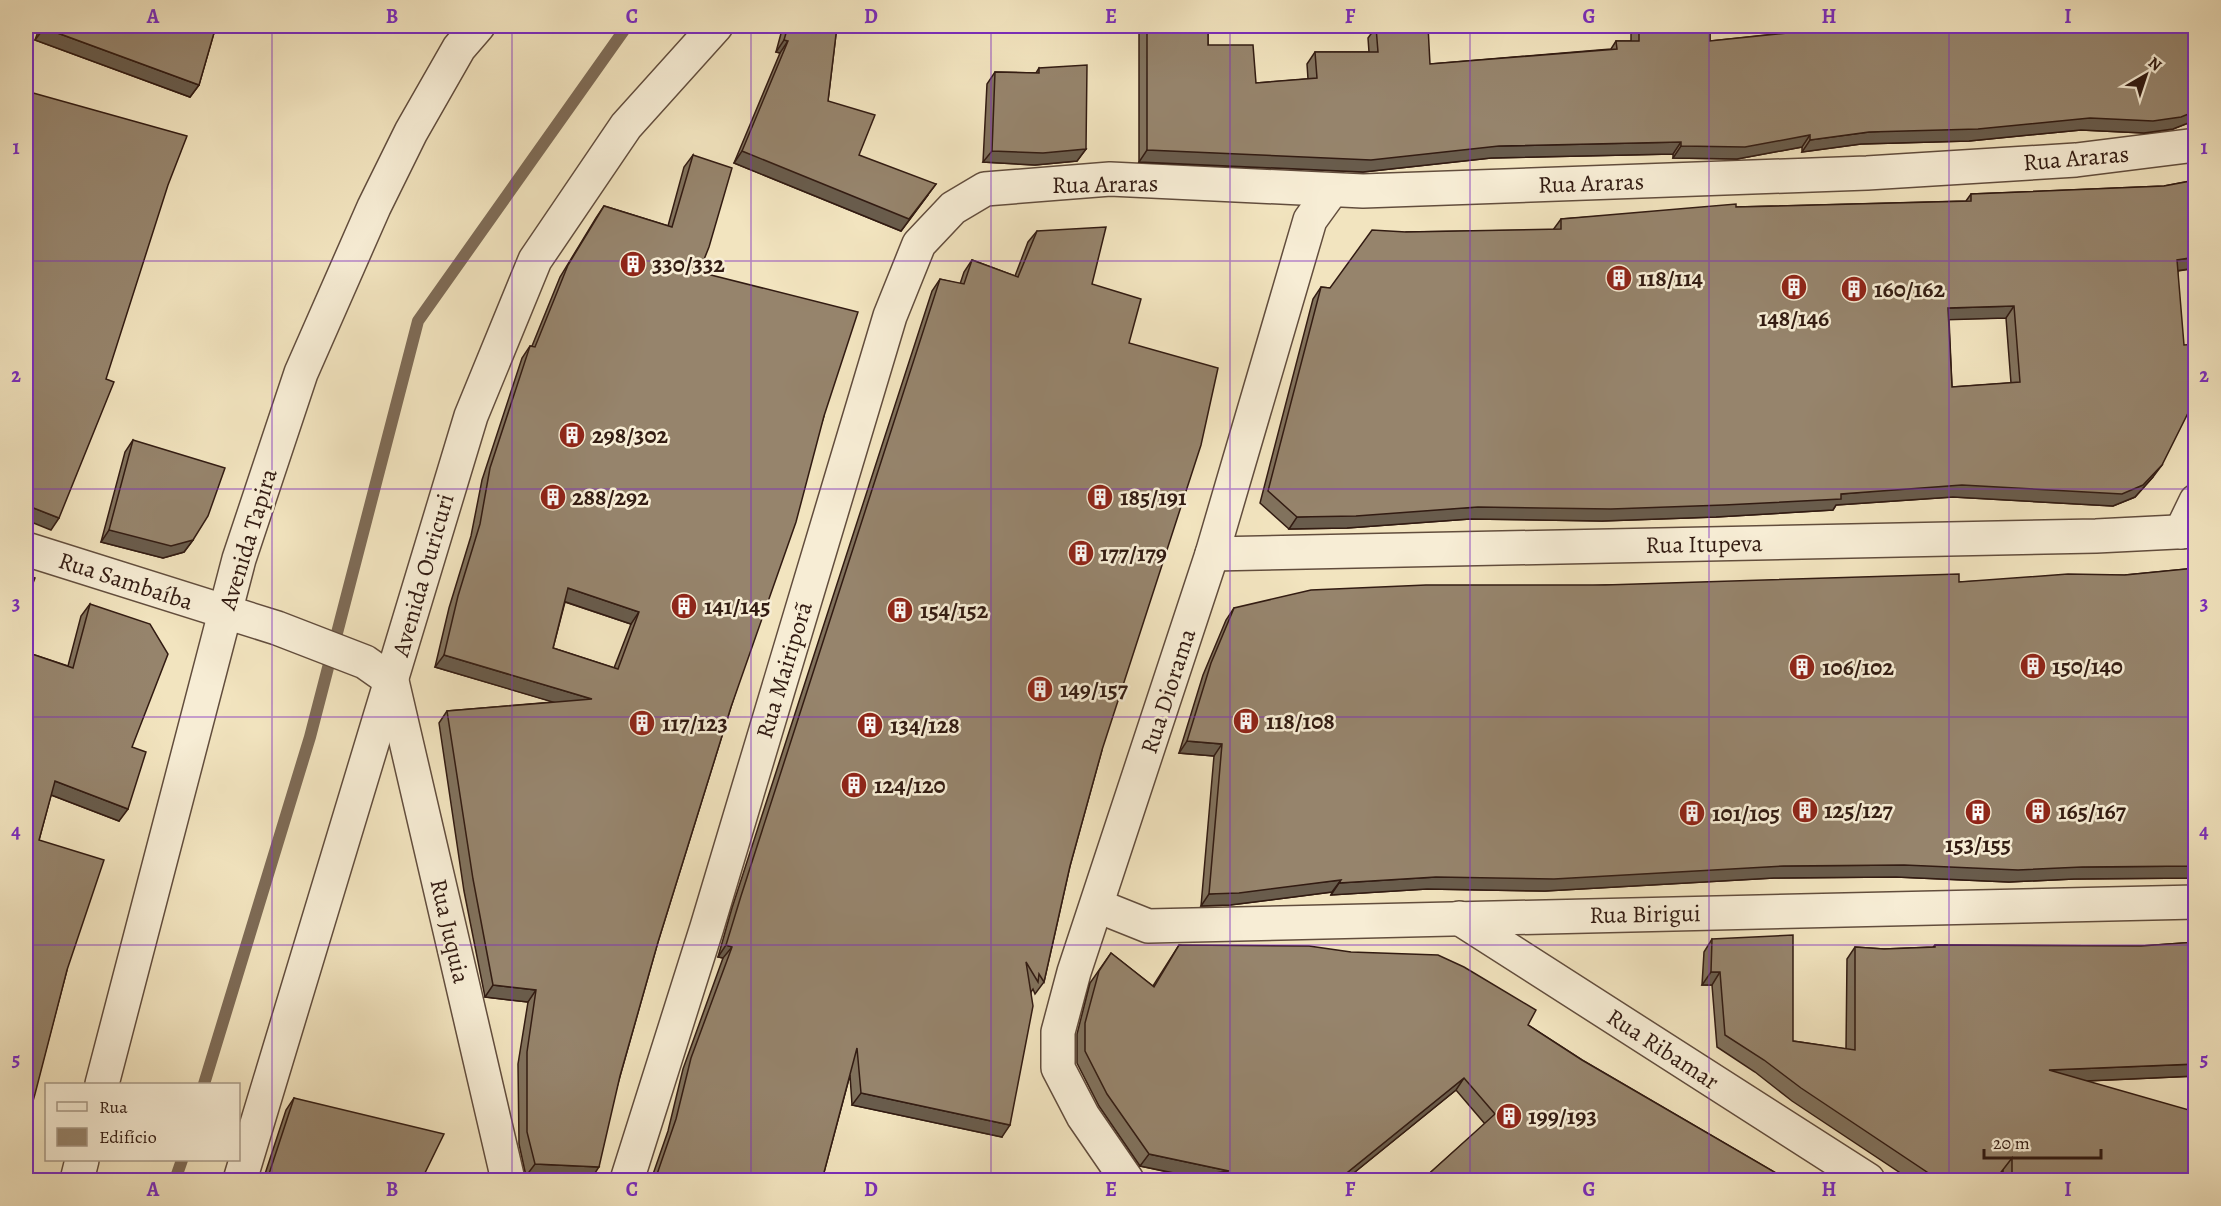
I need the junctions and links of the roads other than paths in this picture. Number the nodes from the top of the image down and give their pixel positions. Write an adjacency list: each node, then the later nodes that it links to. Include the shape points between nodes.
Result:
1 (478, 26): 10 (street, Avenida Tapira, via 459,48 411,132 301,373 239,558)
2 (716, 26): 11 (street, Avenida Ouricuri, via 626,126 535,260 471,416 415,592)
3 (2196, 145): 5 (street, Rua Araras, via 2076,160 1867,173)
4 (985, 189): 5 (street, Rua Araras, via 1110,179); 20 (street, Rua Mairiporã, via 953,208 919,244 890,316)
5 (1331, 191): 9 (street, Rua Diorama, via 1311,220)
6 (2196, 501): 7 (street)
7 (2188, 531): 9 (street, Rua Itupeva)
8 (26, 549): 10 (street, Rua Sambaíba)
9 (1212, 554): 13 (street, Rua Diorama)
10 (225, 612): 11 (street, Rua Sambaíba, via 365,662); 15 (street, Avenida Tapira)
11 (392, 681): 18 (street, Avenida Ouricuri); 19 (street, Rua Juquia)
12 (2196, 902): 14 (street, Rua Birigui)
13 (1098, 906): 14 (street, Rua Birigui, via 1148,926); 21 (street, Rua Diorama, via 1058,1032 1058,1068 1083,1116)
14 (1459, 918): 22 (street, Rua Ribamar)
15 (102, 1083)
16 (82, 1161): 17 (street)
17 (77, 1180)
18 (240, 1180)
19 (508, 1180)
20 (627, 1180)
21 (1127, 1180)
22 (1868, 1180)

